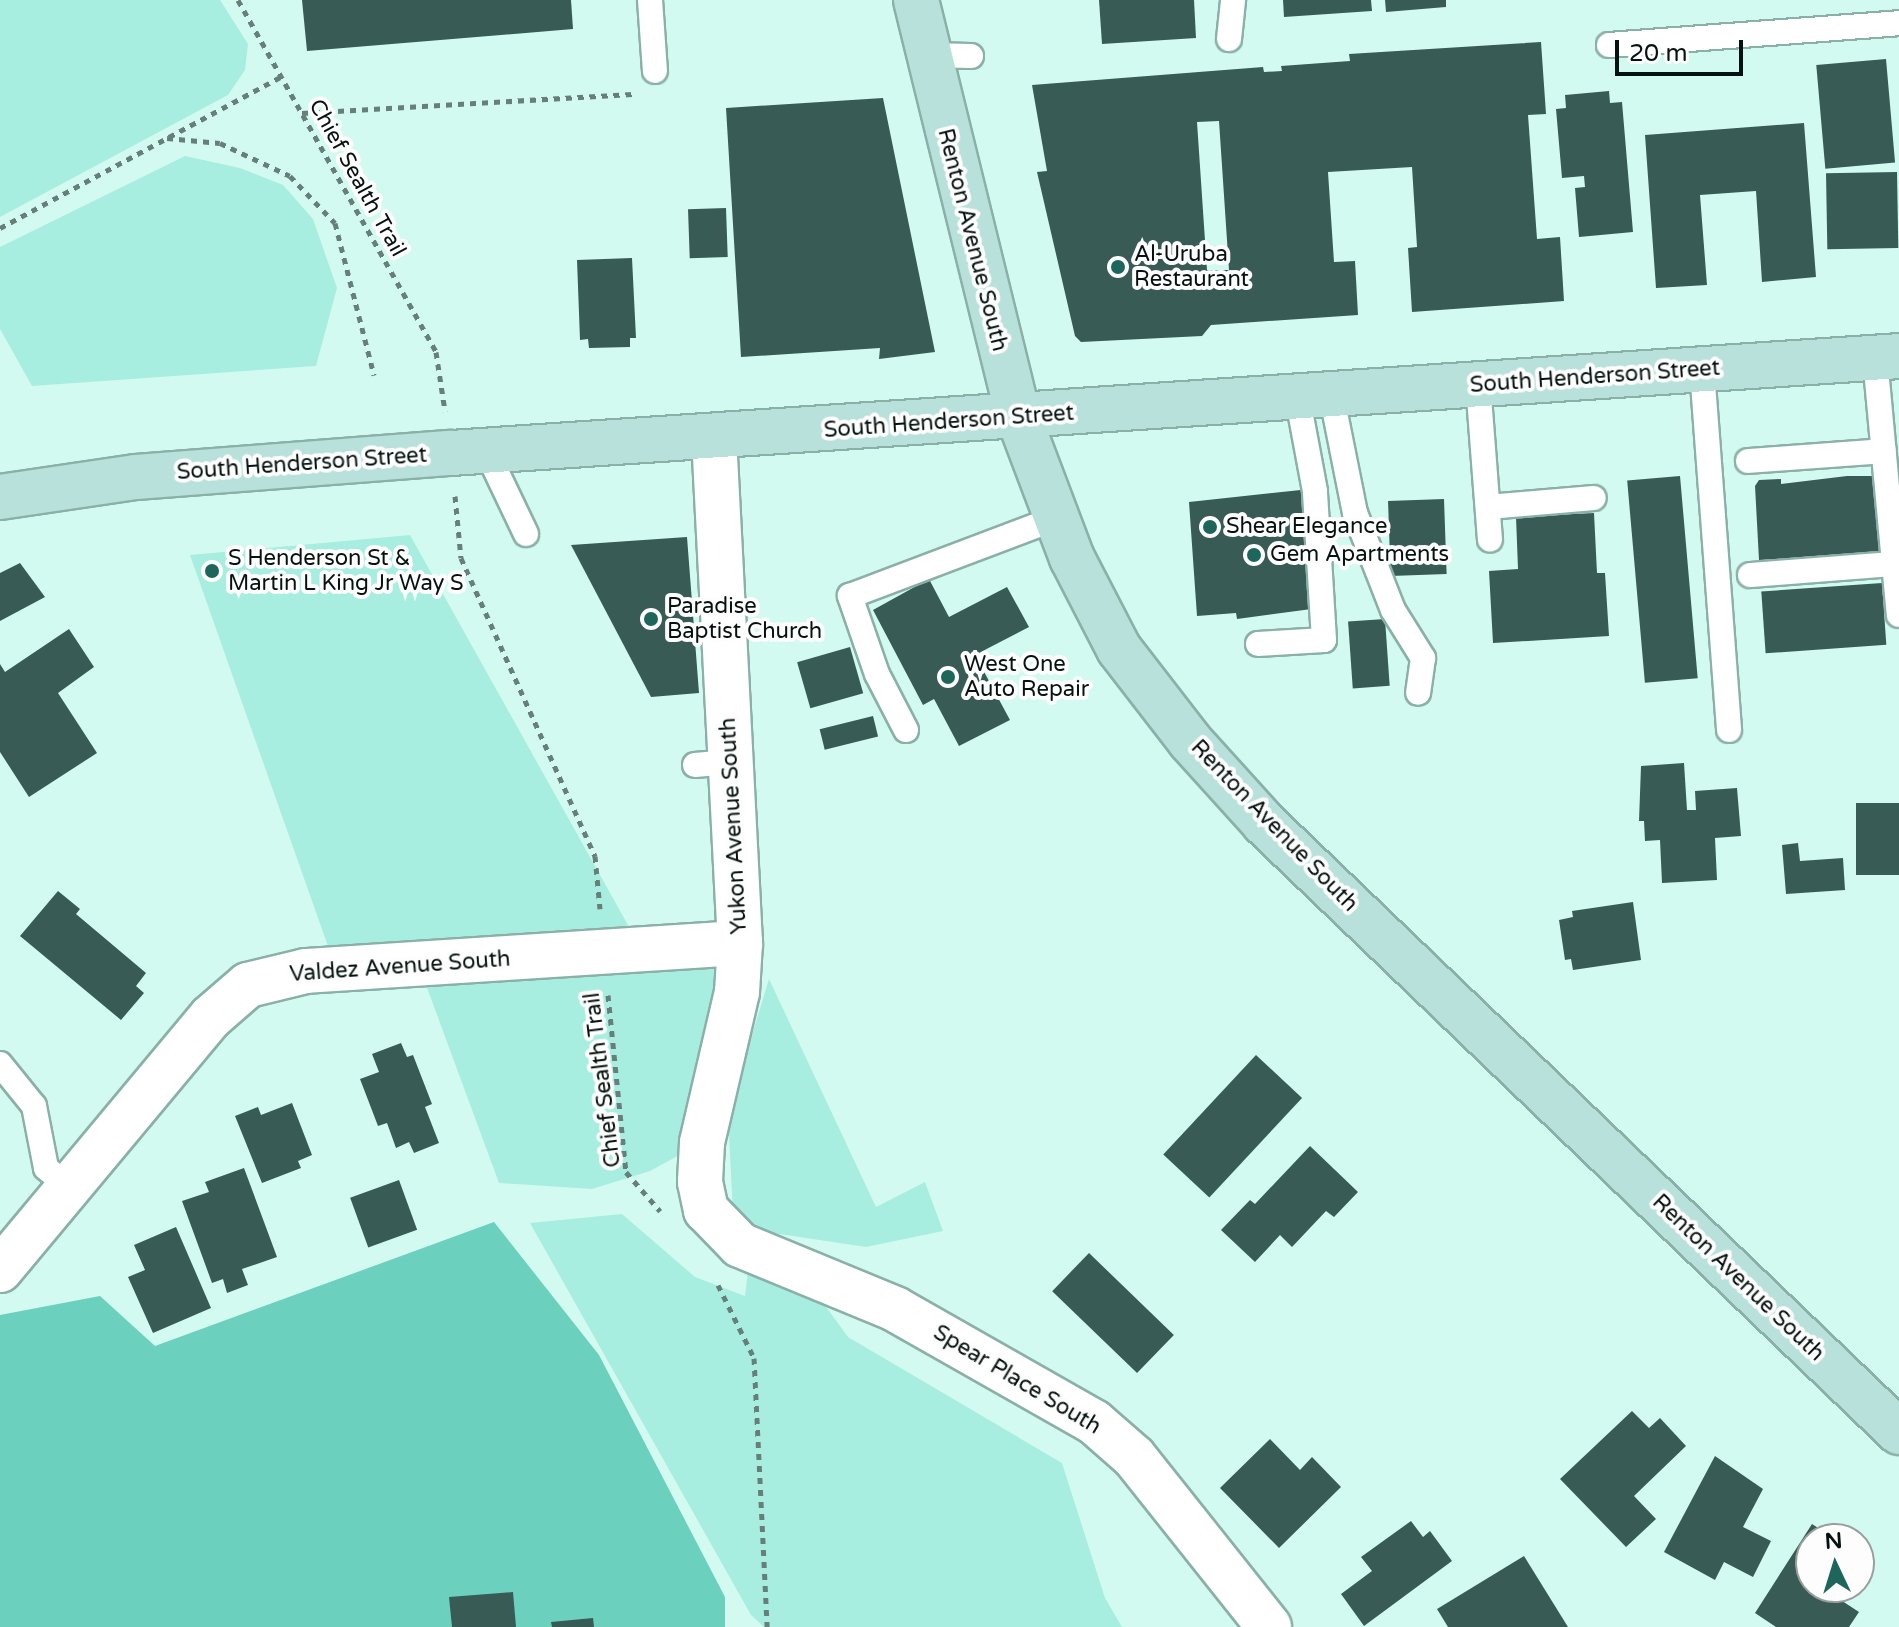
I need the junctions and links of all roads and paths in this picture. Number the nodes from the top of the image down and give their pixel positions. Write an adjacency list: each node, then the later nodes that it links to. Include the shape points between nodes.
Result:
1 (238, 0): 11 (path, Chief Sealth Trail)
2 (650, 0): 10 (lane)
3 (916, 0): 8 (main road, Renton Avenue South)
4 (1233, 0): 6 (lane)
5 (1899, 23): 7 (lane)
6 (1229, 39)
7 (1609, 45)
8 (926, 55): 9 (lane); 21 (main road, Renton Avenue South)
9 (971, 56)
10 (655, 71): 12 (path, via 656,93)
11 (281, 77): 12 (path, Chief Sealth Trail); 13 (path)
12 (302, 113): 18 (path, Chief Sealth Trail, via 436,352)
13 (167, 138): 14 (path); 17 (path, via 220,143 290,176 335,223)
14 (0, 228)
15 (1887, 357): 16 (main road, South Henderson Street); 24 (lane)
16 (1702, 370): 19 (main road, South Henderson Street); 39 (lane)
17 (374, 375)
18 (440, 375)
19 (1478, 384): 20 (main road, South Henderson Street); 28 (lane)
20 (1314, 394): 21 (main road, South Henderson Street); 36 (lane, via 1324,640); 37 (lane, via 1393,610 1423,658)
21 (1019, 418): 22 (main road, South Henderson Street); 29 (main road, Renton Avenue South)
22 (714, 437): 23 (main road, South Henderson Street); 40 (street, Yukon Avenue South, via 713,764)
23 (486, 450): 26 (main road, South Henderson Street); 31 (lane)
24 (1884, 451): 25 (lane); 33 (lane)
25 (1748, 461)
26 (8, 491)
27 (1594, 498): 28 (lane)
28 (1488, 507): 32 (lane)
29 (1056, 518): 38 (lane, via 850,596 877,674); 48 (main road, Renton Avenue South, via 1119,649 1190,741 1264,823)
30 (457, 519): 41 (path, Chief Sealth Trail, via 461,558 595,856)
31 (526, 534)
32 (1490, 540)
33 (1894, 564): 34 (lane); 35 (lane)
34 (1750, 575)
35 (1899, 615)
36 (1258, 644)
37 (1418, 693)
38 (906, 730)
39 (1729, 730)
40 (740, 943): 41 (street, Valdez Avenue South); 44 (street, Yukon Avenue South, via 737,992 702,1143 700,1182)
41 (604, 953): 43 (street, Valdez Avenue South, via 306,971 248,985 211,1017); 45 (path, Chief Sealth Trail, via 626,1172)
42 (0, 1064): 43 (lane, via 34,1106 46,1168)
43 (69, 1187): 46 (street, Valdez Avenue South)
44 (706, 1210): 50 (street, Spear Place South, via 740,1245 895,1309 1094,1422 1134,1457)
45 (664, 1215)
46 (0, 1270)
47 (717, 1282): 49 (path, via 754,1358)
48 (1899, 1432)
49 (767, 1627)
50 (1269, 1627)

